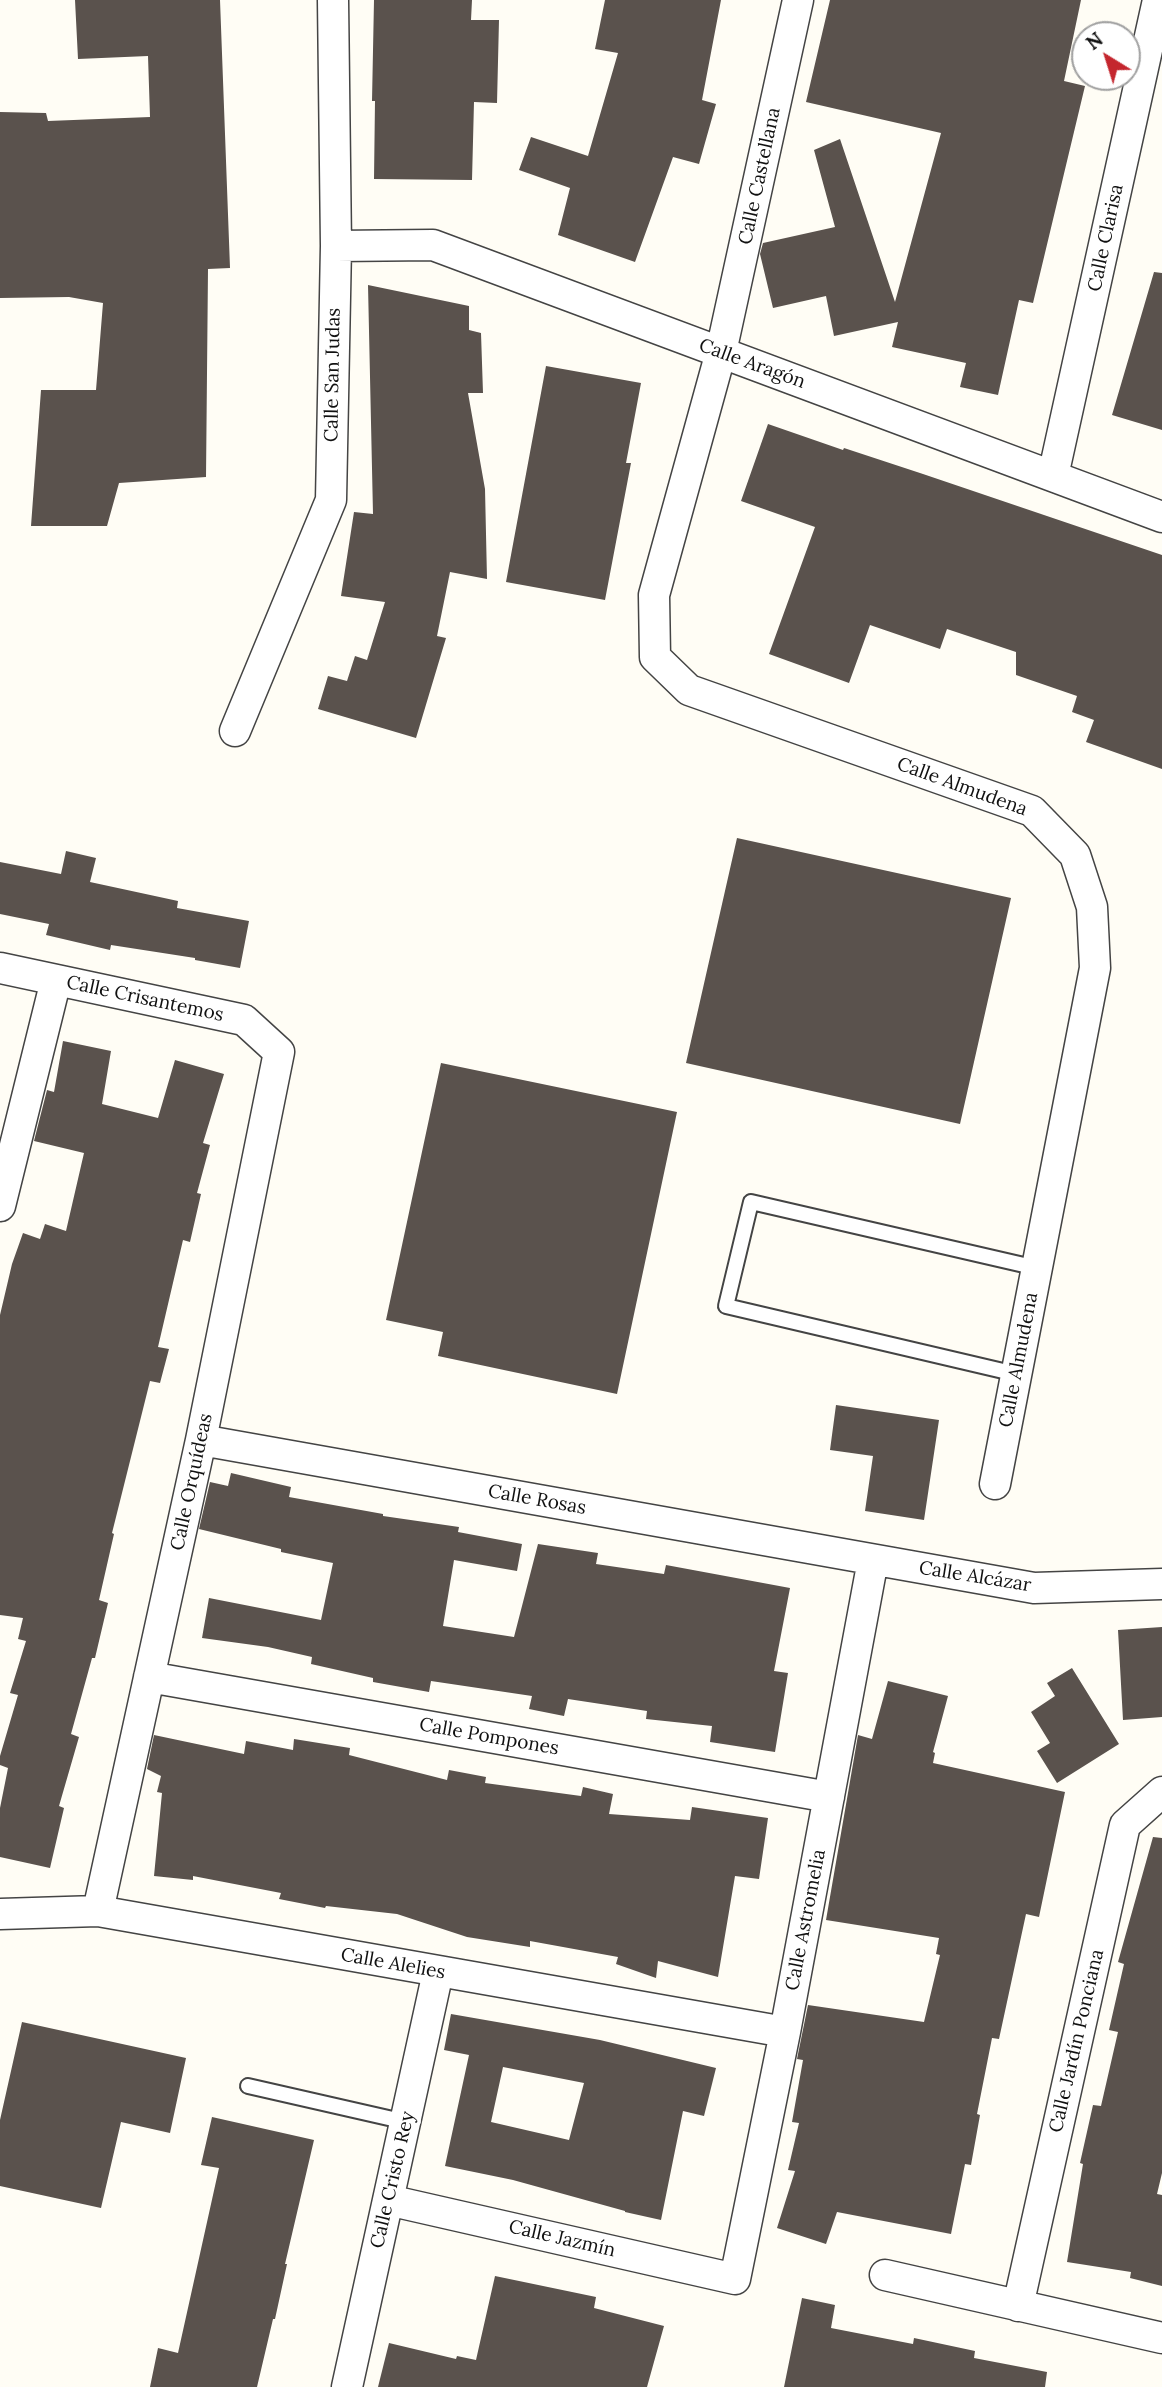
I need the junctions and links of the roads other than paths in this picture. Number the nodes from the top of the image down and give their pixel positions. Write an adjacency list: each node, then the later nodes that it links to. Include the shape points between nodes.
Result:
1 (333, 0): 4 (street, Calle San Judas)
2 (798, 0): 5 (street, Calle Castellana)
3 (1158, 0): 6 (street, Calle Clarisa)
4 (336, 246): 5 (street, Calle Aragón, via 433,245); 8 (street, Calle San Judas, via 331,500)
5 (722, 352): 6 (street, Calle Aragón); 13 (street, Calle Almudena, via 654,595 655,657 689,690 1032,811 1075,855 1092,907 1095,968)
6 (1053, 476): 7 (street, Calle Aragón)
7 (1162, 517)
8 (234, 731)
9 (0, 968): 10 (street, Calle Crisantemos)
10 (57, 980): 11 (street, Calle Crisantemos, via 244,1020); 12 (street)
11 (279, 1052): 15 (street, Calle Orquídeas)
12 (0, 1206)
13 (1037, 1268): 14 (street, Calle Almudena); 14 (lane, via 751,1202 726,1306)
14 (1016, 1374): 16 (street, Calle Almudena)
15 (201, 1440): 17 (street, Calle Rosas); 19 (street, Calle Orquídeas)
16 (995, 1484)
17 (873, 1560): 18 (street, Calle Alcázar, via 1034,1588); 21 (street, Calle Astromelia)
18 (1162, 1584)
19 (149, 1677): 21 (street, Calle Pompones); 22 (street, Calle Orquídeas)
20 (1162, 1792): 31 (street, Calle Jardín Ponciana, via 1125,1825)
21 (829, 1797): 25 (street, Calle Astromelia)
22 (98, 1911): 23 (street, Calle Alelies); 24 (street, Calle Alelies)
23 (0, 1914)
24 (438, 1972): 25 (street, Calle Alelies); 27 (street, Calle Cristo Rey)
25 (785, 2032): 30 (street, Calle Astromelia)
26 (248, 2086): 27 (lane)
27 (406, 2122): 28 (street, Calle Cristo Rey)
28 (388, 2200): 30 (street, Calle Jazmín); 33 (street, Calle Cristo Rey)
29 (884, 2275): 31 (street)
30 (735, 2279)
31 (1018, 2305): 32 (street)
32 (1162, 2338)
33 (347, 2387)

